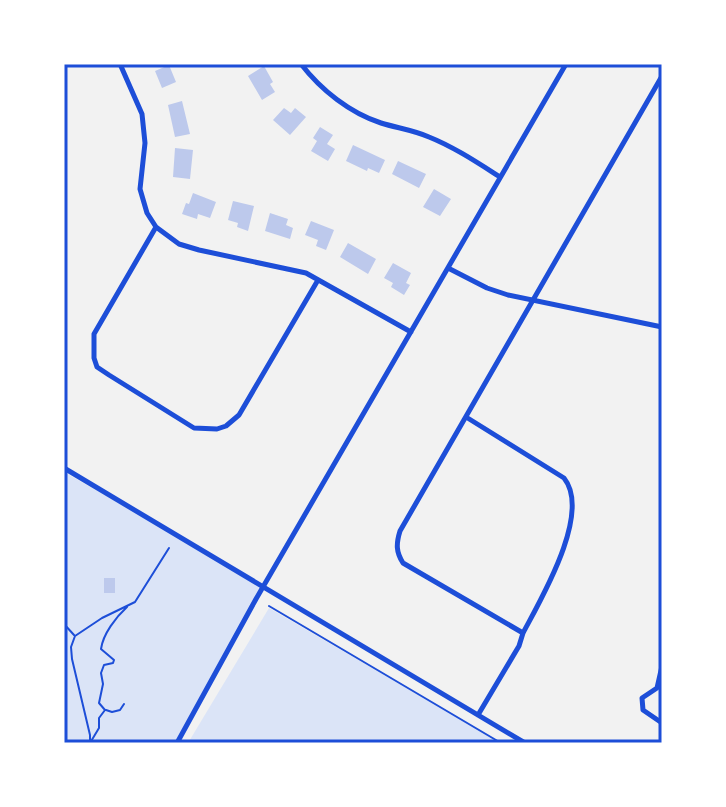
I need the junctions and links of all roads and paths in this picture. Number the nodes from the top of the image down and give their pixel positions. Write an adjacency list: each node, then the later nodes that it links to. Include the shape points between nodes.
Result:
1 (120, 64): 6 (street, via 142,114 140,189)
2 (301, 64): 5 (street, via 324,89 363,115 429,137)
3 (566, 64): 5 (street)
4 (662, 76): 9 (street)
5 (500, 177): 7 (street)
6 (156, 227): 8 (street, via 179,244); 8 (street, via 94,334 94,358 97,367 194,428 217,429 239,415)
7 (448, 268): 9 (street, via 487,288); 11 (street)
8 (318, 280): 11 (street)
9 (533, 300): 10 (street); 12 (street)
10 (662, 327)
11 (411, 332): 15 (street)
12 (466, 417): 19 (street, via 564,478 572,494 559,562); 19 (street, via 400,531 398,555 412,569)
13 (64, 468): 15 (street)
14 (169, 548): 16 (path)
15 (264, 586): 24 (street); 27 (street)
16 (131, 604): 20 (path); 23 (path, via 100,645 114,660 101,673 99,703)
17 (269, 606): 28 (path)
18 (64, 624): 20 (path)
19 (523, 633): 24 (street)
20 (75, 636): 26 (path, via 72,659)
21 (662, 666): 25 (street, via 657,688 642,698 643,710)
22 (124, 704): 23 (path, via 120,710)
23 (105, 710): 26 (path)
24 (478, 715): 29 (street)
25 (662, 723)
26 (90, 743)
27 (177, 743)
28 (501, 743)
29 (525, 743)

